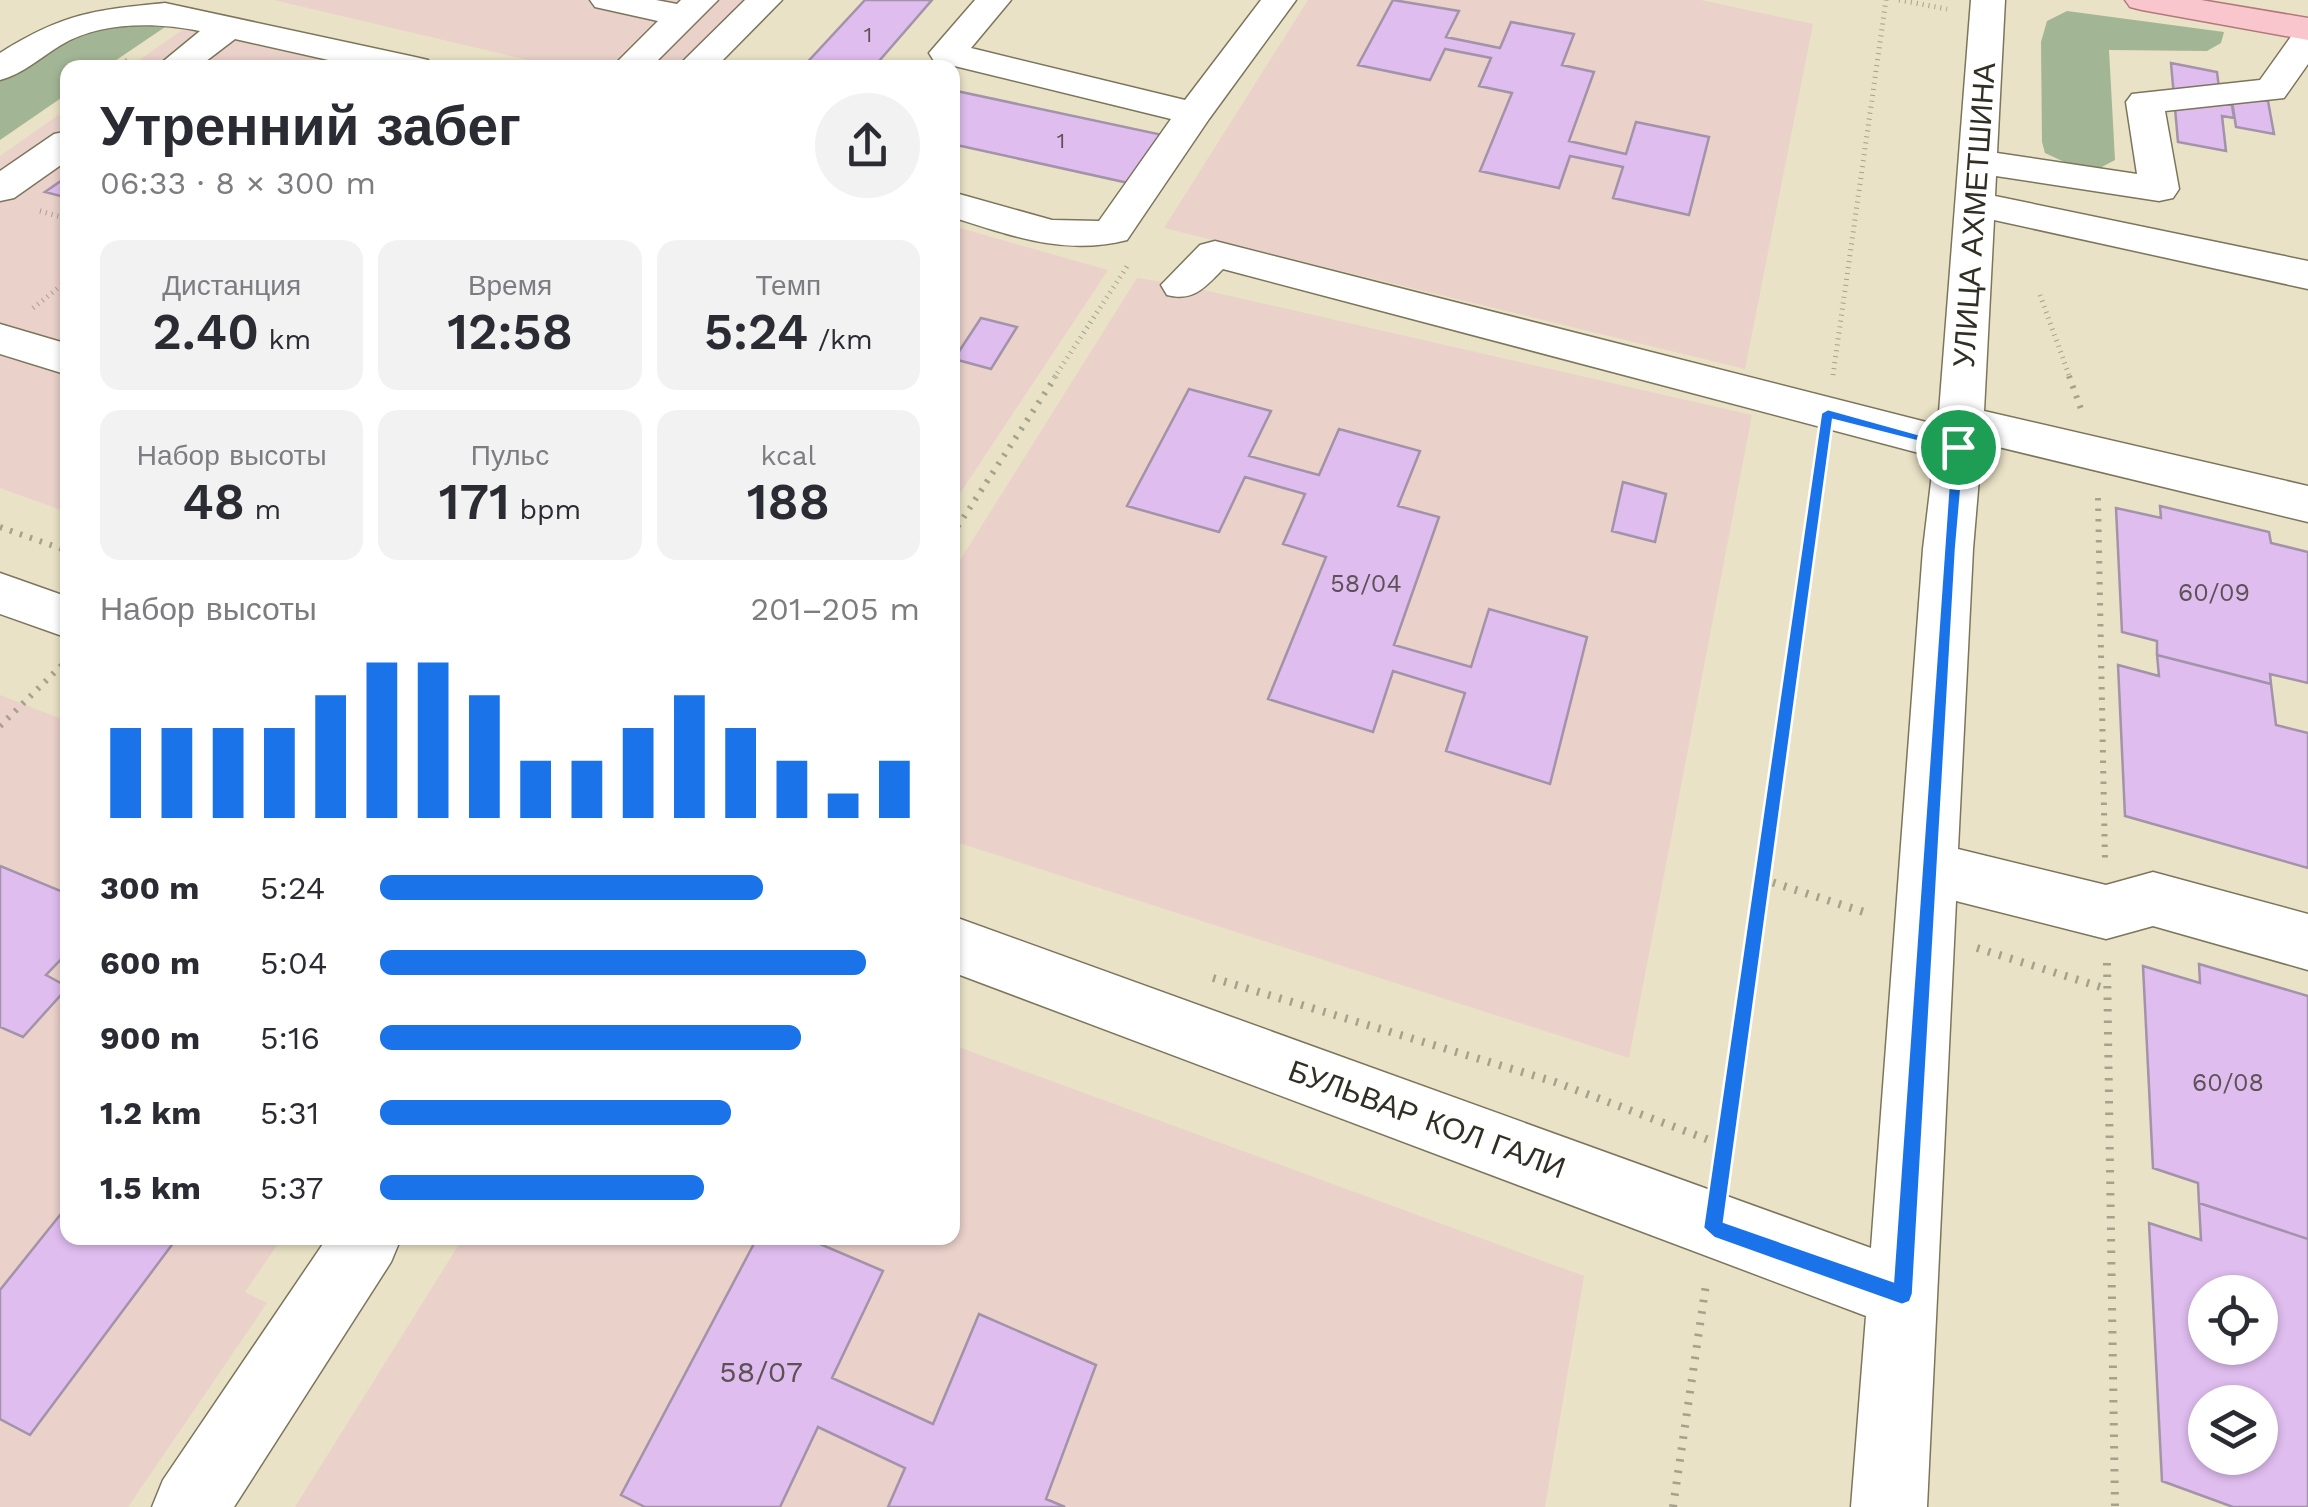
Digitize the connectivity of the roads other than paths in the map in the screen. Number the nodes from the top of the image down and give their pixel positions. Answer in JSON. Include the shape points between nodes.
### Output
{"nodes":[{"id":1,"x":607,"y":0,"type":"edge"},
{"id":2,"x":765,"y":0,"type":"edge"},
{"id":3,"x":994,"y":0,"type":"edge"},
{"id":4,"x":1271,"y":0,"type":"edge"},
{"id":5,"x":1988,"y":0,"type":"edge"},
{"id":6,"x":2142,"y":0,"type":"edge"},
{"id":7,"x":1279,"y":1,"type":"edge"},
{"id":8,"x":692,"y":8,"type":"edge"},
{"id":9,"x":211,"y":15,"type":"edge"},
{"id":10,"x":2308,"y":29,"type":"edge"},
{"id":11,"x":2308,"y":39,"type":"edge"},
{"id":12,"x":180,"y":60,"type":"edge"},
{"id":13,"x":384,"y":60,"type":"edge"},
{"id":14,"x":637,"y":60,"type":"edge"},
{"id":15,"x":702,"y":60,"type":"edge"},
{"id":16,"x":0,"y":69,"type":"edge"},
{"id":17,"x":1194,"y":113,"type":"junction"},
{"id":18,"x":60,"y":148,"type":"edge"},
{"id":19,"x":1976,"y":183,"type":"junction"},
{"id":20,"x":0,"y":189,"type":"edge"},
{"id":21,"x":960,"y":206,"type":"edge"},
{"id":22,"x":2308,"y":276,"type":"edge"},
{"id":23,"x":1182,"y":285,"type":"dead end"},
{"id":24,"x":0,"y":339,"type":"edge"},
{"id":25,"x":60,"y":358,"type":"edge"},
{"id":26,"x":1960,"y":434,"type":"junction"},
{"id":27,"x":2308,"y":504,"type":"edge"},
{"id":28,"x":0,"y":593,"type":"edge"},
{"id":29,"x":60,"y":607,"type":"edge"},
{"id":30,"x":1929,"y":868,"type":"junction"},
{"id":31,"x":2308,"y":942,"type":"edge"},
{"id":32,"x":960,"y":947,"type":"edge"},
{"id":33,"x":362,"y":1245,"type":"edge"},
{"id":34,"x":1902,"y":1294,"type":"junction"},
{"id":35,"x":190,"y":1507,"type":"edge"},
{"id":36,"x":1889,"y":1507,"type":"edge"}],
"edges":[{"from":1,"to":8,"type":"street"},
{"from":2,"to":15,"type":"street"},
{"from":3,"to":17,"type":"street","via":[[947,53]]},
{"from":4,"to":7,"type":"street"},
{"from":5,"to":19,"type":"street","name":"УЛИЦА АХМЕТШИНА"},
{"from":6,"to":10,"type":"main road"},
{"from":7,"to":17,"type":"street"},
{"from":8,"to":14,"type":"street"},
{"from":9,"to":12,"type":"street"},
{"from":9,"to":13,"type":"street"},
{"from":9,"to":16,"type":"street","via":[[89,21],[54,34]]},
{"from":11,"to":19,"type":"street","via":[[2270,90],[2144,102],[2159,190]]},
{"from":17,"to":21,"type":"street","via":[[1113,231],[1068,237]]},
{"from":18,"to":20,"type":"street"},
{"from":19,"to":22,"type":"street"},
{"from":19,"to":26,"type":"street","name":"УЛИЦА АХМЕТШИНА"},
{"from":23,"to":26,"type":"street","via":[[1215,254],[1704,370],[1828,413]]},
{"from":24,"to":25,"type":"street"},
{"from":26,"to":27,"type":"street"},
{"from":26,"to":30,"type":"street","name":"УЛИЦА АХМЕТШИНА"},
{"from":28,"to":29,"type":"street"},
{"from":30,"to":31,"type":"street","via":[[2106,912],[2154,899]]},
{"from":30,"to":34,"type":"street","name":"УЛИЦА АХМЕТШИНА"},
{"from":32,"to":34,"type":"street","name":"БУЛЬВАР КОЛ ГАЛИ"},
{"from":33,"to":35,"type":"street"},
{"from":34,"to":36,"type":"street","name":"УЛИЦА АХМЕТШИНА"}]}
